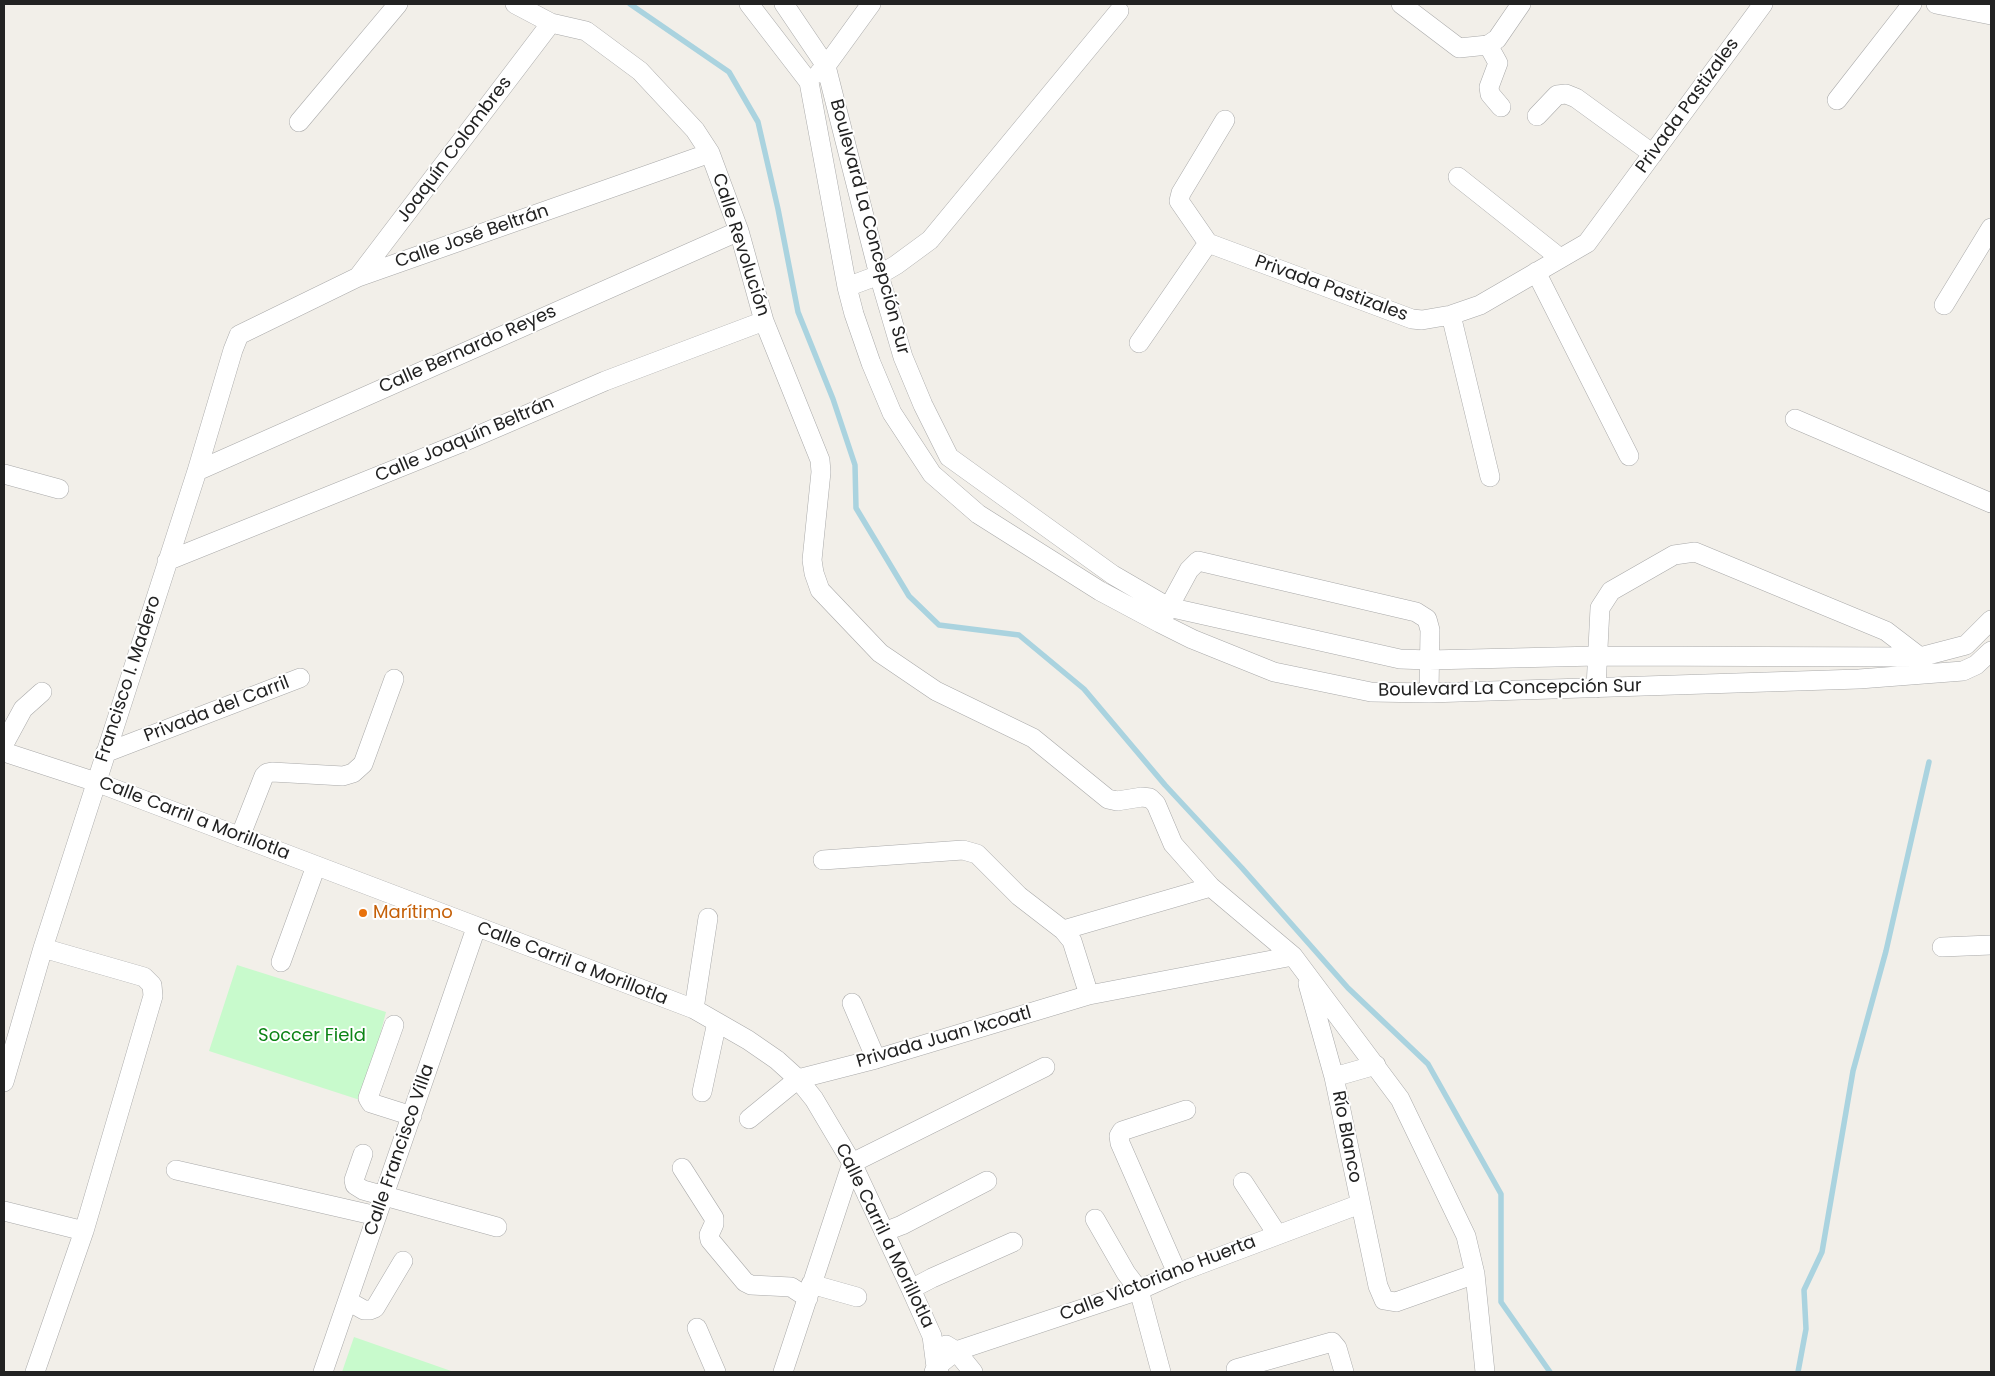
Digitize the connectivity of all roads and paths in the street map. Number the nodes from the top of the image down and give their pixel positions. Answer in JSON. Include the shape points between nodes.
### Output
{"nodes":[{"id":1,"x":398,"y":4,"type":"edge"},
{"id":2,"x":515,"y":4,"type":"edge"},
{"id":3,"x":749,"y":4,"type":"edge"},
{"id":4,"x":784,"y":4,"type":"edge"},
{"id":5,"x":871,"y":4,"type":"edge"},
{"id":6,"x":1401,"y":4,"type":"edge"},
{"id":7,"x":1521,"y":4,"type":"edge"},
{"id":8,"x":1763,"y":4,"type":"edge"},
{"id":9,"x":1912,"y":4,"type":"edge"},
{"id":10,"x":1936,"y":4,"type":"edge"},
{"id":11,"x":1119,"y":11,"type":"dead end"},
{"id":12,"x":1991,"y":15,"type":"edge"},
{"id":13,"x":551,"y":23,"type":"junction"},
{"id":14,"x":1488,"y":45,"type":"junction"},
{"id":15,"x":826,"y":66,"type":"junction"},
{"id":16,"x":809,"y":82,"type":"junction"},
{"id":17,"x":1837,"y":100,"type":"dead end"},
{"id":18,"x":1501,"y":107,"type":"dead end"},
{"id":19,"x":1536,"y":116,"type":"dead end"},
{"id":20,"x":1225,"y":120,"type":"dead end"},
{"id":21,"x":299,"y":122,"type":"dead end"},
{"id":22,"x":710,"y":153,"type":"junction"},
{"id":23,"x":1652,"y":154,"type":"junction"},
{"id":24,"x":1458,"y":178,"type":"dead end"},
{"id":25,"x":1991,"y":228,"type":"edge"},
{"id":26,"x":739,"y":231,"type":"junction"},
{"id":27,"x":1208,"y":243,"type":"junction"},
{"id":28,"x":1560,"y":258,"type":"junction"},
{"id":29,"x":1536,"y":272,"type":"junction"},
{"id":30,"x":879,"y":275,"type":"junction"},
{"id":31,"x":358,"y":277,"type":"junction"},
{"id":32,"x":847,"y":287,"type":"junction"},
{"id":33,"x":1944,"y":305,"type":"dead end"},
{"id":34,"x":1451,"y":315,"type":"junction"},
{"id":35,"x":764,"y":321,"type":"junction"},
{"id":36,"x":239,"y":335,"type":"joint"},
{"id":37,"x":1139,"y":343,"type":"dead end"},
{"id":38,"x":1795,"y":419,"type":"dead end"},
{"id":39,"x":1629,"y":456,"type":"dead end"},
{"id":40,"x":197,"y":471,"type":"junction"},
{"id":41,"x":4,"y":474,"type":"edge"},
{"id":42,"x":1490,"y":477,"type":"dead end"},
{"id":43,"x":59,"y":489,"type":"dead end"},
{"id":44,"x":1991,"y":503,"type":"edge"},
{"id":45,"x":167,"y":561,"type":"junction"},
{"id":46,"x":1164,"y":615,"type":"junction"},
{"id":47,"x":1991,"y":620,"type":"edge"},
{"id":48,"x":1966,"y":645,"type":"junction"},
{"id":49,"x":1991,"y":651,"type":"edge"},
{"id":50,"x":1597,"y":656,"type":"junction"},
{"id":51,"x":1920,"y":657,"type":"junction"},
{"id":52,"x":1429,"y":660,"type":"junction"},
{"id":53,"x":1984,"y":666,"type":"edge"},
{"id":54,"x":300,"y":678,"type":"dead end"},
{"id":55,"x":394,"y":679,"type":"dead end"},
{"id":56,"x":1596,"y":688,"type":"junction"},
{"id":57,"x":42,"y":692,"type":"dead end"},
{"id":58,"x":1429,"y":694,"type":"junction"},
{"id":59,"x":4,"y":744,"type":"edge"},
{"id":60,"x":4,"y":752,"type":"edge"},
{"id":61,"x":105,"y":753,"type":"junction"},
{"id":62,"x":96,"y":782,"type":"junction"},
{"id":63,"x":240,"y":837,"type":"junction"},
{"id":64,"x":823,"y":860,"type":"dead end"},
{"id":65,"x":316,"y":866,"type":"junction"},
{"id":66,"x":1211,"y":887,"type":"junction"},
{"id":67,"x":708,"y":918,"type":"dead end"},
{"id":68,"x":476,"y":928,"type":"junction"},
{"id":69,"x":1063,"y":930,"type":"junction"},
{"id":70,"x":1991,"y":946,"type":"edge"},
{"id":71,"x":1942,"y":947,"type":"dead end"},
{"id":72,"x":43,"y":948,"type":"junction"},
{"id":73,"x":1293,"y":956,"type":"junction"},
{"id":74,"x":281,"y":962,"type":"dead end"},
{"id":75,"x":1306,"y":974,"type":"junction"},
{"id":76,"x":1089,"y":995,"type":"junction"},
{"id":77,"x":852,"y":1003,"type":"dead end"},
{"id":78,"x":694,"y":1009,"type":"junction"},
{"id":79,"x":717,"y":1022,"type":"junction"},
{"id":80,"x":394,"y":1025,"type":"dead end"},
{"id":81,"x":876,"y":1058,"type":"junction"},
{"id":82,"x":1376,"y":1065,"type":"junction"},
{"id":83,"x":1045,"y":1067,"type":"dead end"},
{"id":84,"x":1334,"y":1077,"type":"junction"},
{"id":85,"x":798,"y":1079,"type":"junction"},
{"id":86,"x":4,"y":1082,"type":"edge"},
{"id":87,"x":702,"y":1092,"type":"dead end"},
{"id":88,"x":1186,"y":1110,"type":"dead end"},
{"id":89,"x":412,"y":1116,"type":"junction"},
{"id":90,"x":749,"y":1119,"type":"dead end"},
{"id":91,"x":363,"y":1154,"type":"dead end"},
{"id":92,"x":852,"y":1163,"type":"junction"},
{"id":93,"x":682,"y":1168,"type":"dead end"},
{"id":94,"x":176,"y":1170,"type":"dead end"},
{"id":95,"x":987,"y":1181,"type":"dead end"},
{"id":96,"x":1243,"y":1182,"type":"dead end"},
{"id":97,"x":384,"y":1196,"type":"junction"},
{"id":98,"x":1360,"y":1204,"type":"junction"},
{"id":99,"x":4,"y":1211,"type":"edge"},
{"id":100,"x":377,"y":1216,"type":"junction"},
{"id":101,"x":1095,"y":1219,"type":"dead end"},
{"id":102,"x":497,"y":1227,"type":"dead end"},
{"id":103,"x":84,"y":1231,"type":"junction"},
{"id":104,"x":884,"y":1232,"type":"junction"},
{"id":105,"x":1277,"y":1234,"type":"junction"},
{"id":106,"x":1013,"y":1242,"type":"dead end"},
{"id":107,"x":403,"y":1261,"type":"dead end"},
{"id":108,"x":1177,"y":1273,"type":"junction"},
{"id":109,"x":1475,"y":1274,"type":"junction"},
{"id":110,"x":912,"y":1289,"type":"junction"},
{"id":111,"x":1139,"y":1290,"type":"junction"},
{"id":112,"x":810,"y":1291,"type":"junction"},
{"id":113,"x":857,"y":1298,"type":"dead end"},
{"id":114,"x":348,"y":1301,"type":"junction"},
{"id":115,"x":697,"y":1328,"type":"dead end"},
{"id":116,"x":932,"y":1336,"type":"junction"},
{"id":117,"x":956,"y":1351,"type":"junction"},
{"id":118,"x":1236,"y":1369,"type":"dead end"},
{"id":119,"x":937,"y":1370,"type":"edge"},
{"id":120,"x":35,"y":1372,"type":"edge"},
{"id":121,"x":323,"y":1372,"type":"edge"},
{"id":122,"x":716,"y":1372,"type":"edge"},
{"id":123,"x":783,"y":1372,"type":"edge"},
{"id":124,"x":973,"y":1372,"type":"edge"},
{"id":125,"x":1161,"y":1372,"type":"edge"},
{"id":126,"x":1344,"y":1372,"type":"edge"},
{"id":127,"x":1485,"y":1372,"type":"edge"}],
"edges":[{"from":1,"to":21,"type":"street"},
{"from":2,"to":13,"type":"street","name":"Calle Revolución"},
{"from":3,"to":16,"type":"street","name":"Boulevard La Concepción Sur"},
{"from":4,"to":15,"type":"street","name":"Boulevard La Concepción Sur"},
{"from":5,"to":15,"type":"street"},
{"from":6,"to":14,"type":"street","via":[[1459,48]]},
{"from":7,"to":14,"type":"street"},
{"from":8,"to":23,"type":"street","name":"Privada Pastizales"},
{"from":9,"to":17,"type":"street"},
{"from":10,"to":12,"type":"street"},
{"from":11,"to":30,"type":"street","via":[[930,240]]},
{"from":13,"to":22,"type":"street","name":"Calle Revolución","via":[[586,31],[640,70],[695,130]]},
{"from":13,"to":31,"type":"street","name":"Joaquín Colombres"},
{"from":14,"to":18,"type":"street","via":[[1498,63],[1489,87],[1490,94]]},
{"from":15,"to":16,"type":"street"},
{"from":15,"to":30,"type":"street","name":"Boulevard La Concepción Sur"},
{"from":16,"to":32,"type":"street","name":"Boulevard La Concepción Sur"},
{"from":19,"to":23,"type":"street","via":[[1557,95],[1566,94]]},
{"from":20,"to":27,"type":"street","via":[[1179,201]]},
{"from":22,"to":26,"type":"street","name":"Calle Revolución"},
{"from":22,"to":31,"type":"street","name":"Calle José Beltrán"},
{"from":23,"to":28,"type":"street","name":"Privada Pastizales","via":[[1587,243]]},
{"from":24,"to":28,"type":"street"},
{"from":25,"to":33,"type":"street"},
{"from":26,"to":35,"type":"street","name":"Calle Revolución"},
{"from":26,"to":40,"type":"street","name":"Calle Bernardo Reyes"},
{"from":27,"to":34,"type":"street","name":"Privada Pastizales","via":[[1412,319]]},
{"from":27,"to":37,"type":"street"},
{"from":28,"to":29,"type":"street","name":"Privada Pastizales"},
{"from":29,"to":34,"type":"street","name":"Privada Pastizales","via":[[1480,305]]},
{"from":29,"to":39,"type":"street"},
{"from":30,"to":32,"type":"street"},
{"from":30,"to":46,"type":"street","name":"Boulevard La Concepción Sur","via":[[903,357],[949,458]]},
{"from":31,"to":36,"type":"street","name":"Calle José Beltrán"},
{"from":32,"to":46,"type":"street","name":"Boulevard La Concepción Sur","via":[[870,363],[892,413],[932,474],[978,514],[1100,590]]},
{"from":34,"to":42,"type":"street"},
{"from":35,"to":45,"type":"street","name":"Calle Joaquín Beltrán","via":[[605,381]]},
{"from":35,"to":66,"type":"street","name":"Calle Revolución","via":[[820,460],[812,560],[820,590],[880,653],[936,691],[1033,738],[1108,799],[1150,798],[1156,804],[1173,844]]},
{"from":36,"to":40,"type":"street","name":"Francisco I. Madero"},
{"from":38,"to":44,"type":"street"},
{"from":40,"to":45,"type":"street","name":"Francisco I. Madero"},
{"from":41,"to":43,"type":"street"},
{"from":45,"to":61,"type":"street","name":"Francisco I. Madero"},
{"from":46,"to":52,"type":"street","name":"Boulevard La Concepción Sur","via":[[1400,659]]},
{"from":46,"to":52,"type":"street","via":[[1189,570],[1198,561],[1211,563],[1416,612],[1427,618]]},
{"from":46,"to":58,"type":"street","name":"Boulevard La Concepción Sur","via":[[1192,639],[1274,672],[1371,692]]},
{"from":47,"to":48,"type":"street"},
{"from":48,"to":51,"type":"street","name":"Boulevard La Concepción Sur"},
{"from":48,"to":53,"type":"street"},
{"from":49,"to":53,"type":"street","name":"Boulevard La Concepción Sur"},
{"from":50,"to":51,"type":"street","name":"Boulevard La Concepción Sur"},
{"from":50,"to":51,"type":"street","via":[[1600,608],[1612,591],[1674,555],[1695,552],[1886,631]]},
{"from":50,"to":52,"type":"street","name":"Boulevard La Concepción Sur"},
{"from":50,"to":56,"type":"street"},
{"from":52,"to":58,"type":"street"},
{"from":53,"to":56,"type":"street","name":"Boulevard La Concepción Sur","via":[[1963,671],[1859,679]]},
{"from":54,"to":61,"type":"street","name":"Privada del Carril"},
{"from":55,"to":63,"type":"street","via":[[362,764],[353,773],[343,776],[267,773]]},
{"from":56,"to":58,"type":"street","name":"Boulevard La Concepción Sur"},
{"from":57,"to":59,"type":"street","via":[[23,709]]},
{"from":60,"to":62,"type":"street","name":"Calle Carril a Morillotla"},
{"from":61,"to":62,"type":"street","name":"Francisco I. Madero"},
{"from":62,"to":63,"type":"street","name":"Calle Carril a Morillotla"},
{"from":62,"to":72,"type":"street","name":"Francisco I. Madero"},
{"from":63,"to":65,"type":"street","name":"Calle Carril a Morillotla"},
{"from":64,"to":69,"type":"street","via":[[963,850],[977,854],[1019,896]]},
{"from":65,"to":68,"type":"street","name":"Calle Carril a Morillotla"},
{"from":65,"to":74,"type":"street"},
{"from":66,"to":69,"type":"street"},
{"from":66,"to":73,"type":"street"},
{"from":67,"to":78,"type":"street"},
{"from":68,"to":78,"type":"street","name":"Calle Carril a Morillotla"},
{"from":68,"to":89,"type":"street","name":"Calle Francisco Villa"},
{"from":69,"to":76,"type":"street","via":[[1072,941]]},
{"from":70,"to":71,"type":"street"},
{"from":72,"to":86,"type":"street","name":"Francisco I. Madero"},
{"from":72,"to":103,"type":"street","via":[[144,977],[152,985],[153,996]]},
{"from":73,"to":75,"type":"street"},
{"from":73,"to":76,"type":"street","name":"Privada Juan Ixcoatl"},
{"from":75,"to":82,"type":"street"},
{"from":75,"to":84,"type":"street","name":"Río Blanco"},
{"from":76,"to":81,"type":"street","name":"Privada Juan Ixcoatl"},
{"from":77,"to":81,"type":"street"},
{"from":78,"to":79,"type":"street","name":"Calle Carril a Morillotla"},
{"from":79,"to":85,"type":"street","name":"Calle Carril a Morillotla","via":[[777,1060]]},
{"from":79,"to":87,"type":"street"},
{"from":80,"to":89,"type":"street","via":[[368,1098],[371,1103]]},
{"from":81,"to":85,"type":"street","name":"Privada Juan Ixcoatl"},
{"from":82,"to":84,"type":"street"},
{"from":82,"to":109,"type":"street","via":[[1400,1099],[1466,1236]]},
{"from":83,"to":92,"type":"street"},
{"from":84,"to":98,"type":"street","name":"Río Blanco"},
{"from":85,"to":90,"type":"street"},
{"from":85,"to":92,"type":"street","name":"Calle Carril a Morillotla","via":[[814,1099]]},
{"from":88,"to":108,"type":"street","via":[[1122,1131],[1119,1136]]},
{"from":89,"to":97,"type":"street","name":"Calle Francisco Villa"},
{"from":91,"to":97,"type":"street","via":[[355,1185]]},
{"from":92,"to":104,"type":"street","name":"Calle Carril a Morillotla"},
{"from":92,"to":112,"type":"street"},
{"from":93,"to":112,"type":"street","via":[[714,1218],[710,1240],[746,1282]]},
{"from":94,"to":100,"type":"street"},
{"from":95,"to":104,"type":"street"},
{"from":96,"to":105,"type":"street"},
{"from":97,"to":100,"type":"street","name":"Calle Francisco Villa"},
{"from":97,"to":102,"type":"street"},
{"from":98,"to":105,"type":"street","name":"Calle Victoriano Huerta"},
{"from":98,"to":109,"type":"street","name":"Río Blanco","via":[[1384,1300],[1396,1302]]},
{"from":99,"to":103,"type":"street"},
{"from":100,"to":114,"type":"street","name":"Calle Francisco Villa"},
{"from":101,"to":111,"type":"street"},
{"from":103,"to":120,"type":"street"},
{"from":104,"to":110,"type":"street","name":"Calle Carril a Morillotla"},
{"from":105,"to":108,"type":"street","name":"Calle Victoriano Huerta"},
{"from":106,"to":110,"type":"street"},
{"from":107,"to":114,"type":"street","via":[[375,1308],[364,1310]]},
{"from":108,"to":111,"type":"street","name":"Calle Victoriano Huerta"},
{"from":109,"to":127,"type":"street"},
{"from":110,"to":116,"type":"street","name":"Calle Carril a Morillotla"},
{"from":111,"to":117,"type":"street","name":"Calle Victoriano Huerta"},
{"from":111,"to":125,"type":"street"},
{"from":112,"to":113,"type":"street"},
{"from":112,"to":123,"type":"street"},
{"from":114,"to":121,"type":"street","name":"Calle Francisco Villa"},
{"from":115,"to":122,"type":"street"},
{"from":116,"to":117,"type":"street","name":"Calle Carril a Morillotla"},
{"from":116,"to":119,"type":"street","name":"Calle Carril a Morillotla"},
{"from":117,"to":119,"type":"street"},
{"from":117,"to":124,"type":"street","name":"Calle Carril a Morillotla"},
{"from":118,"to":126,"type":"street","via":[[1332,1342]]}]}
